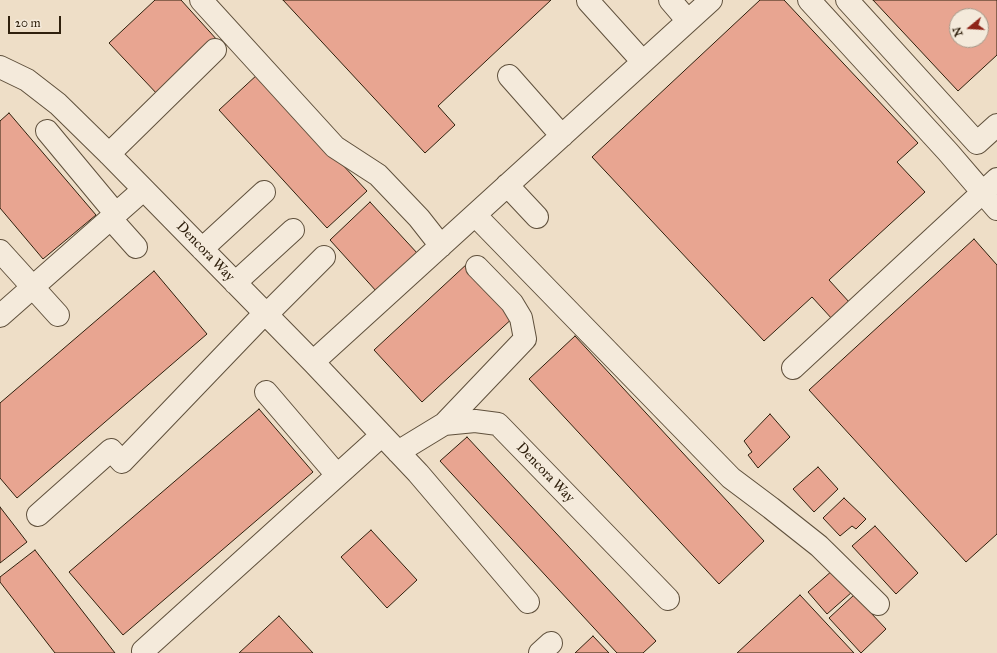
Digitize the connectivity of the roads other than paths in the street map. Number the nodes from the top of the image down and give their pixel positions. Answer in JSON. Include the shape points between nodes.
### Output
{"nodes":[{"id":1,"x":201,"y":0,"type":"edge"},
{"id":2,"x":670,"y":0,"type":"edge"},
{"id":3,"x":711,"y":0,"type":"edge"},
{"id":4,"x":810,"y":0,"type":"edge"},
{"id":5,"x":847,"y":0,"type":"edge"},
{"id":6,"x":588,"y":1,"type":"dead end"},
{"id":7,"x":688,"y":21,"type":"junction"},
{"id":8,"x":215,"y":50,"type":"dead end"},
{"id":9,"x":643,"y":62,"type":"junction"},
{"id":10,"x":0,"y":67,"type":"edge"},
{"id":11,"x":509,"y":76,"type":"dead end"},
{"id":12,"x":997,"y":125,"type":"edge"},
{"id":13,"x":47,"y":131,"type":"dead end"},
{"id":14,"x":562,"y":136,"type":"junction"},
{"id":15,"x":109,"y":154,"type":"junction"},
{"id":16,"x":513,"y":181,"type":"junction"},
{"id":17,"x":990,"y":186,"type":"edge"},
{"id":18,"x":144,"y":190,"type":"junction"},
{"id":19,"x":264,"y":192,"type":"dead end"},
{"id":20,"x":997,"y":209,"type":"edge"},
{"id":21,"x":542,"y":213,"type":"dead end"},
{"id":22,"x":475,"y":215,"type":"junction"},
{"id":23,"x":114,"y":216,"type":"junction"},
{"id":24,"x":293,"y":230,"type":"dead end"},
{"id":25,"x":441,"y":246,"type":"junction"},
{"id":26,"x":136,"y":247,"type":"dead end"},
{"id":27,"x":202,"y":249,"type":"junction"},
{"id":28,"x":0,"y":251,"type":"edge"},
{"id":29,"x":324,"y":257,"type":"dead end"},
{"id":30,"x":477,"y":267,"type":"dead end"},
{"id":31,"x":235,"y":283,"type":"junction"},
{"id":32,"x":33,"y":287,"type":"junction"},
{"id":33,"x":264,"y":314,"type":"junction"},
{"id":34,"x":58,"y":315,"type":"dead end"},
{"id":35,"x":0,"y":316,"type":"edge"},
{"id":36,"x":313,"y":362,"type":"junction"},
{"id":37,"x":793,"y":368,"type":"dead end"},
{"id":38,"x":266,"y":392,"type":"dead end"},
{"id":39,"x":444,"y":424,"type":"junction"},
{"id":40,"x":382,"y":435,"type":"junction"},
{"id":41,"x":398,"y":452,"type":"junction"},
{"id":42,"x":337,"y":475,"type":"junction"},
{"id":43,"x":38,"y":515,"type":"dead end"},
{"id":44,"x":668,"y":599,"type":"dead end"},
{"id":45,"x":528,"y":602,"type":"dead end"},
{"id":46,"x":878,"y":604,"type":"dead end"},
{"id":47,"x":143,"y":650,"type":"dead end"}],
"edges":[{"from":1,"to":25,"type":"street","via":[[335,147],[378,175],[419,218]]},
{"from":2,"to":7,"type":"street"},
{"from":3,"to":7,"type":"street"},
{"from":4,"to":17,"type":"street","via":[[948,152]]},
{"from":5,"to":12,"type":"street","via":[[977,143]]},
{"from":6,"to":9,"type":"street"},
{"from":7,"to":9,"type":"street"},
{"from":8,"to":15,"type":"street"},
{"from":9,"to":14,"type":"street"},
{"from":10,"to":15,"type":"street","name":"Dencora Way","via":[[27,80],[58,104]]},
{"from":11,"to":14,"type":"street"},
{"from":13,"to":23,"type":"street"},
{"from":14,"to":16,"type":"street"},
{"from":15,"to":18,"type":"street","name":"Dencora Way"},
{"from":16,"to":21,"type":"street"},
{"from":16,"to":22,"type":"street"},
{"from":17,"to":20,"type":"street"},
{"from":17,"to":37,"type":"street"},
{"from":18,"to":23,"type":"street"},
{"from":18,"to":27,"type":"street","name":"Dencora Way"},
{"from":19,"to":27,"type":"street"},
{"from":22,"to":25,"type":"street"},
{"from":22,"to":46,"type":"street","via":[[732,478],[819,546]]},
{"from":23,"to":26,"type":"street"},
{"from":23,"to":32,"type":"street"},
{"from":24,"to":31,"type":"street"},
{"from":25,"to":36,"type":"street"},
{"from":27,"to":31,"type":"street","name":"Dencora Way"},
{"from":28,"to":32,"type":"street"},
{"from":29,"to":33,"type":"street"},
{"from":30,"to":39,"type":"street","via":[[512,303],[521,318],[525,339]]},
{"from":31,"to":33,"type":"street","name":"Dencora Way"},
{"from":32,"to":34,"type":"street"},
{"from":32,"to":35,"type":"street"},
{"from":33,"to":36,"type":"street","name":"Dencora Way"},
{"from":33,"to":43,"type":"street","via":[[122,462],[111,450]]},
{"from":36,"to":40,"type":"street","name":"Dencora Way"},
{"from":38,"to":42,"type":"street"},
{"from":39,"to":41,"type":"street","name":"Dencora Way"},
{"from":39,"to":44,"type":"street","name":"Dencora Way","via":[[475,421],[498,424]]},
{"from":40,"to":41,"type":"street","name":"Dencora Way"},
{"from":40,"to":42,"type":"street"},
{"from":41,"to":45,"type":"street","name":"Dencora Way"},
{"from":42,"to":47,"type":"street"}]}
